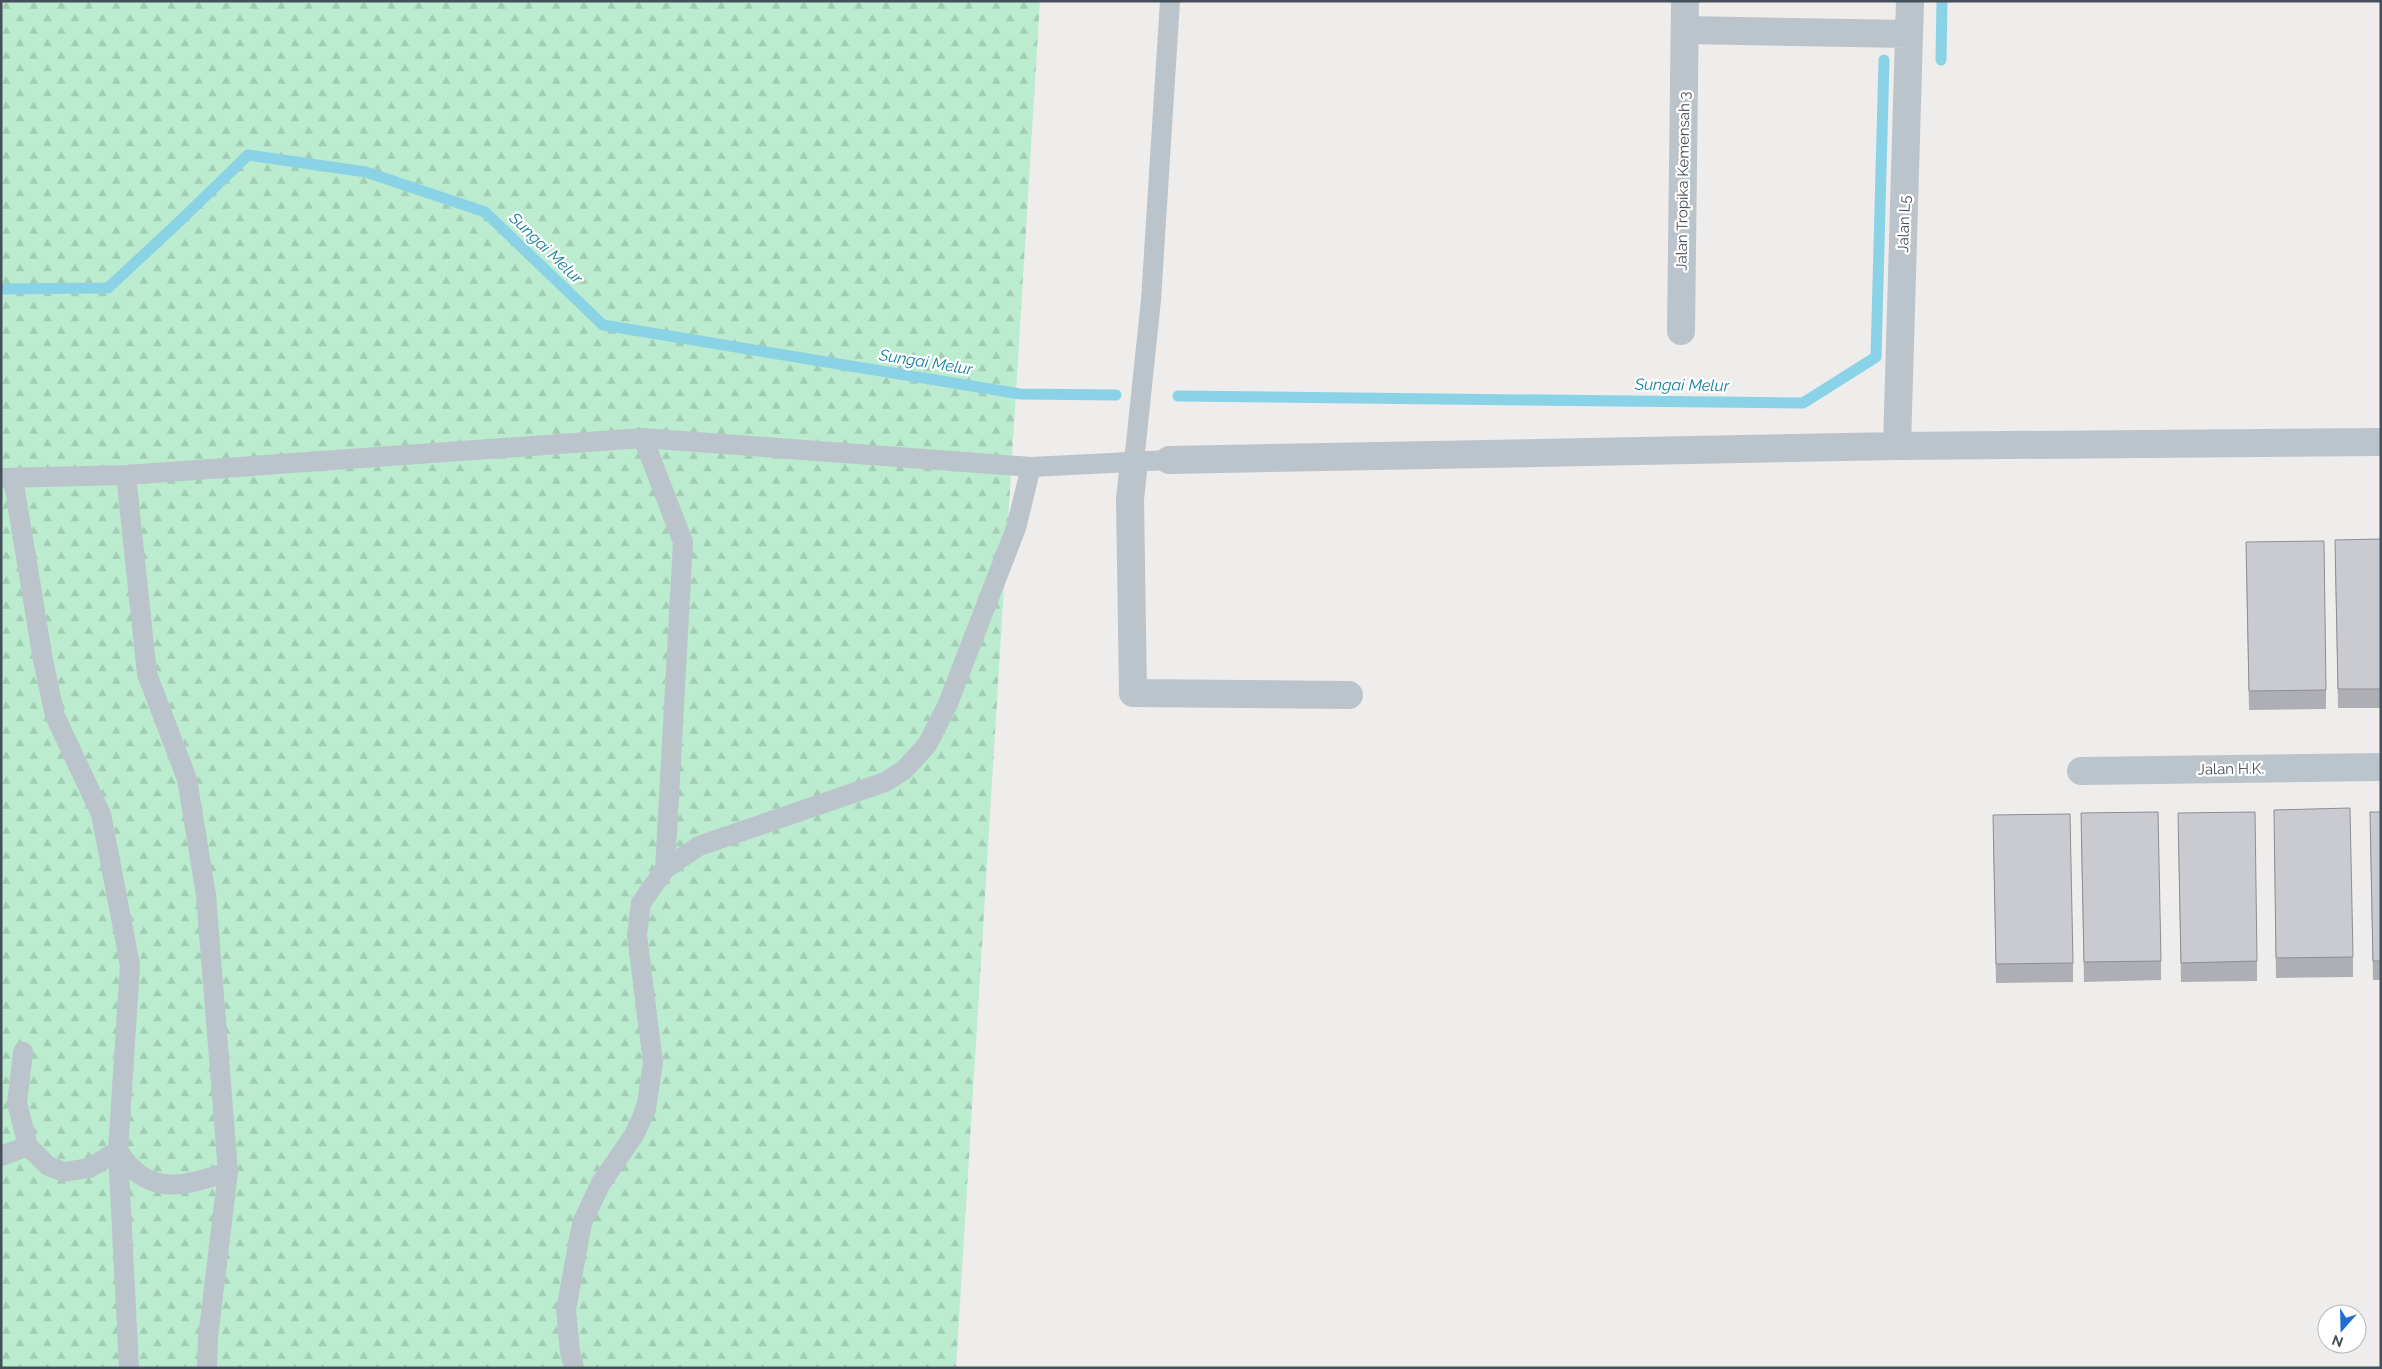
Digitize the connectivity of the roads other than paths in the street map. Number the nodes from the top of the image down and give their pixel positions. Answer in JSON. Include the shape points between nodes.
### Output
{"nodes":[{"id":1,"x":1170,"y":1,"type":"edge"},
{"id":2,"x":1685,"y":1,"type":"edge"},
{"id":3,"x":1910,"y":1,"type":"edge"},
{"id":4,"x":1686,"y":30,"type":"junction"},
{"id":5,"x":1909,"y":34,"type":"junction"},
{"id":6,"x":1681,"y":331,"type":"dead end"},
{"id":7,"x":643,"y":438,"type":"junction"},
{"id":8,"x":2381,"y":442,"type":"edge"},
{"id":9,"x":1897,"y":446,"type":"junction"},
{"id":10,"x":1169,"y":460,"type":"joint"},
{"id":11,"x":1134,"y":462,"type":"junction"},
{"id":12,"x":1030,"y":467,"type":"junction"},
{"id":13,"x":126,"y":475,"type":"junction"},
{"id":14,"x":7,"y":478,"type":"edge"},
{"id":15,"x":1349,"y":696,"type":"dead end"},
{"id":16,"x":2381,"y":767,"type":"edge"},
{"id":17,"x":2081,"y":771,"type":"dead end"},
{"id":18,"x":664,"y":869,"type":"junction"},
{"id":19,"x":23,"y":1052,"type":"dead end"},
{"id":20,"x":28,"y":1146,"type":"junction"},
{"id":21,"x":118,"y":1151,"type":"junction"},
{"id":22,"x":1,"y":1156,"type":"edge"},
{"id":23,"x":228,"y":1172,"type":"junction"},
{"id":24,"x":129,"y":1368,"type":"edge"},
{"id":25,"x":207,"y":1368,"type":"edge"},
{"id":26,"x":574,"y":1368,"type":"edge"}],
"edges":[{"from":1,"to":11,"type":"lane","via":[[1151,300]]},
{"from":2,"to":4,"type":"street","name":"Jalan Tropika Kemensah 3"},
{"from":3,"to":5,"type":"street","name":"Jalan L5"},
{"from":4,"to":5,"type":"street"},
{"from":4,"to":6,"type":"street","name":"Jalan Tropika Kemensah 3"},
{"from":5,"to":9,"type":"street","name":"Jalan L5"},
{"from":7,"to":12,"type":"lane"},
{"from":7,"to":13,"type":"lane"},
{"from":7,"to":18,"type":"lane","via":[[683,542]]},
{"from":8,"to":9,"type":"street"},
{"from":9,"to":10,"type":"street"},
{"from":10,"to":11,"type":"lane"},
{"from":11,"to":12,"type":"lane"},
{"from":11,"to":15,"type":"street","via":[[1130,499],[1133,693]]},
{"from":12,"to":18,"type":"lane","via":[[1010,546],[947,706],[927,745],[904,770],[885,782],[699,846]]},
{"from":13,"to":14,"type":"lane"},
{"from":13,"to":23,"type":"lane","via":[[148,674],[188,779],[206,895]]},
{"from":14,"to":21,"type":"lane","via":[[55,716],[101,814],[130,965]]},
{"from":16,"to":17,"type":"street","name":"Jalan H.K."},
{"from":18,"to":26,"type":"lane","via":[[641,903],[637,935],[653,1063],[646,1109],[634,1135],[601,1183],[582,1223],[566,1310]]},
{"from":19,"to":20,"type":"lane","via":[[17,1103]]},
{"from":20,"to":21,"type":"lane","via":[[48,1166],[64,1172],[89,1168]]},
{"from":20,"to":22,"type":"lane"},
{"from":21,"to":23,"type":"lane","via":[[137,1174],[153,1182],[172,1185],[193,1183]]},
{"from":21,"to":24,"type":"lane"},
{"from":23,"to":25,"type":"lane"}]}
